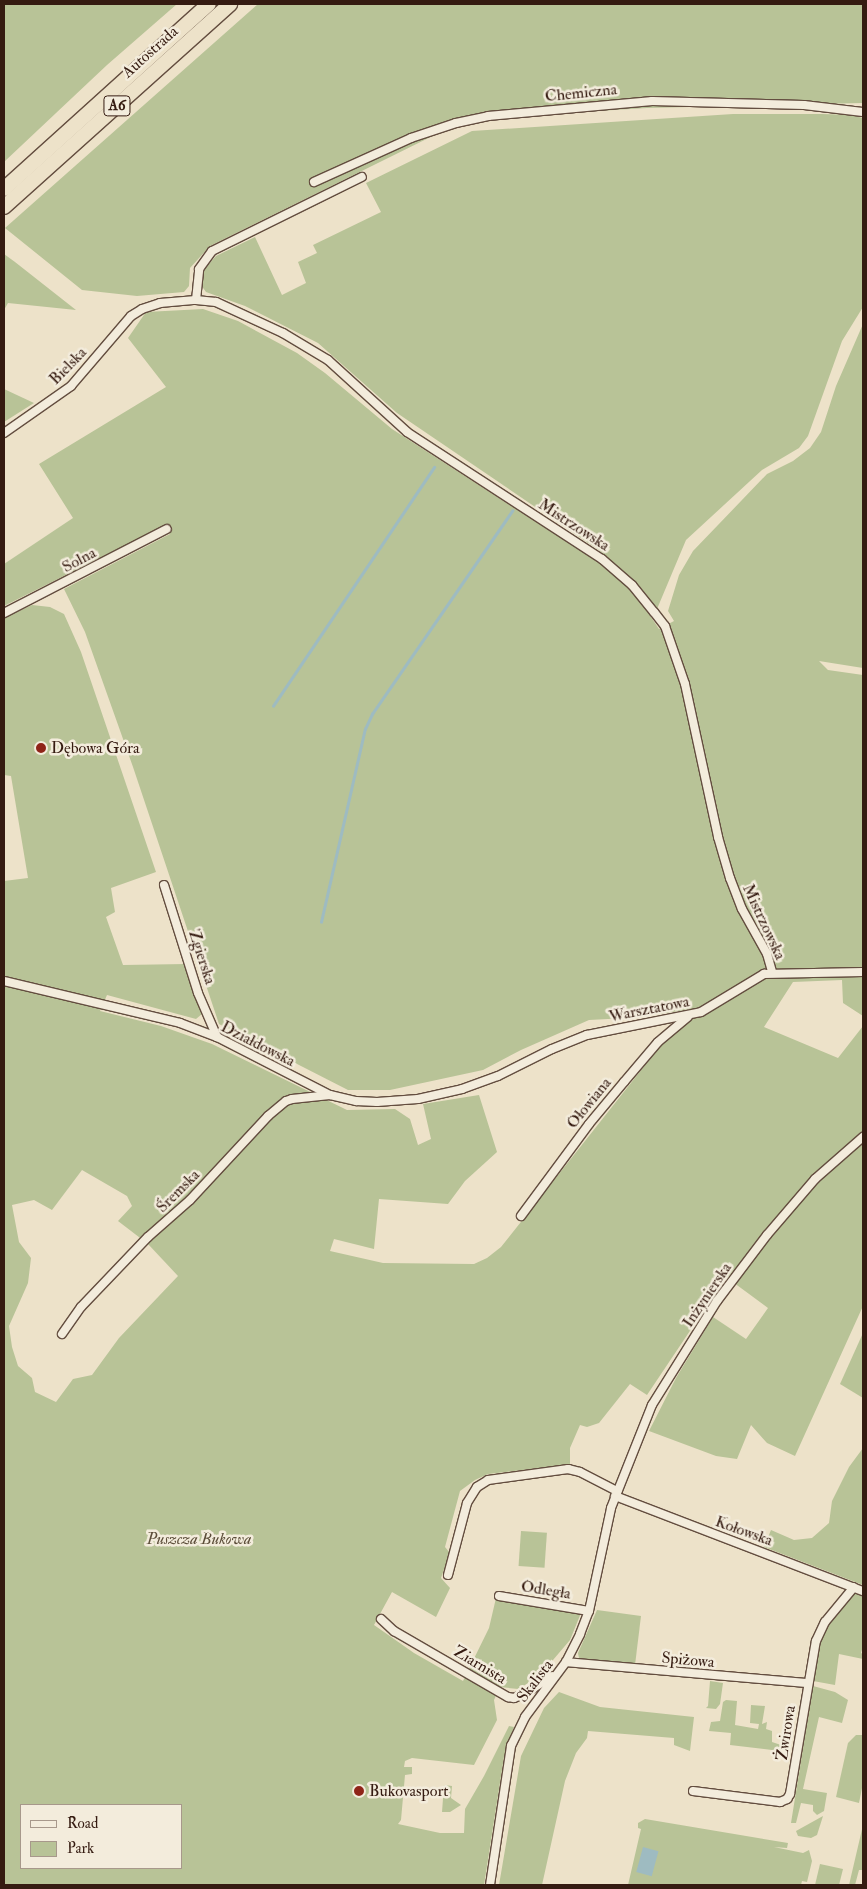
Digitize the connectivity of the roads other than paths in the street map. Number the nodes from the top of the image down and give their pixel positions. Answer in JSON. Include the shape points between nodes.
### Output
{"nodes":[{"id":1,"x":209,"y":4,"type":"edge"},
{"id":2,"x":230,"y":4,"type":"edge"},
{"id":3,"x":863,"y":112,"type":"edge"},
{"id":4,"x":362,"y":178,"type":"dead end"},
{"id":5,"x":314,"y":182,"type":"dead end"},
{"id":6,"x":4,"y":188,"type":"edge"},
{"id":7,"x":4,"y":207,"type":"edge"},
{"id":8,"x":196,"y":300,"type":"junction"},
{"id":9,"x":142,"y":309,"type":"joint"},
{"id":10,"x":4,"y":433,"type":"edge"},
{"id":11,"x":167,"y":529,"type":"dead end"},
{"id":12,"x":4,"y":613,"type":"edge"},
{"id":13,"x":164,"y":885,"type":"dead end"},
{"id":14,"x":772,"y":972,"type":"junction"},
{"id":15,"x":863,"y":972,"type":"edge"},
{"id":16,"x":4,"y":981,"type":"edge"},
{"id":17,"x":689,"y":1016,"type":"junction"},
{"id":18,"x":217,"y":1037,"type":"junction"},
{"id":19,"x":498,"y":1076,"type":"joint"},
{"id":20,"x":330,"y":1095,"type":"junction"},
{"id":21,"x":863,"y":1137,"type":"edge"},
{"id":22,"x":521,"y":1216,"type":"dead end"},
{"id":23,"x":62,"y":1334,"type":"dead end"},
{"id":24,"x":616,"y":1494,"type":"junction"},
{"id":25,"x":448,"y":1575,"type":"dead end"},
{"id":26,"x":854,"y":1587,"type":"junction"},
{"id":27,"x":863,"y":1591,"type":"edge"},
{"id":28,"x":498,"y":1596,"type":"dead end"},
{"id":29,"x":589,"y":1611,"type":"junction"},
{"id":30,"x":381,"y":1619,"type":"dead end"},
{"id":31,"x":566,"y":1662,"type":"junction"},
{"id":32,"x":808,"y":1684,"type":"junction"},
{"id":33,"x":693,"y":1791,"type":"dead end"},
{"id":34,"x":490,"y":1885,"type":"edge"}],
"edges":[{"from":1,"to":6,"type":"highway","name":"Autostrada","number":"A6"},
{"from":2,"to":7,"type":"highway","name":"Autostrada","number":"A6"},
{"from":3,"to":5,"type":"street","name":"Chemiczna","via":[[804,105],[652,101],[488,116],[411,138]]},
{"from":4,"to":8,"type":"street","via":[[212,251],[199,269]]},
{"from":8,"to":9,"type":"street","name":"Mistrzowska","via":[[160,303]]},
{"from":8,"to":14,"type":"street","name":"Mistrzowska","via":[[216,302],[235,309],[315,351],[357,384],[407,432],[589,550],[620,573],[646,601],[665,626],[680,669],[721,849],[742,909],[767,954]]},
{"from":9,"to":10,"type":"street","name":"Bielska","via":[[125,321],[71,386]]},
{"from":11,"to":12,"type":"street","name":"Solna"},
{"from":13,"to":18,"type":"street","name":"Zgierska","via":[[198,993]]},
{"from":14,"to":15,"type":"street","name":"Warsztatowa"},
{"from":14,"to":17,"type":"street","name":"Warsztatowa","via":[[754,979],[710,1008]]},
{"from":16,"to":18,"type":"street","name":"Działdowska","via":[[180,1023]]},
{"from":17,"to":19,"type":"street","name":"Warsztatowa","via":[[587,1035]]},
{"from":17,"to":22,"type":"street","name":"Ołowiana","via":[[658,1042],[624,1082]]},
{"from":18,"to":20,"type":"street","name":"Działdowska"},
{"from":19,"to":20,"type":"street","name":"Działdowska","via":[[462,1089],[396,1102],[356,1101]]},
{"from":20,"to":23,"type":"street","name":"Śremska","via":[[292,1099],[273,1111],[190,1200],[81,1307]]},
{"from":21,"to":24,"type":"street","name":"Inżynierska","via":[[798,1197],[717,1300],[652,1405]]},
{"from":24,"to":25,"type":"street","name":"Kołowska","via":[[585,1475],[568,1469],[488,1480],[477,1488],[467,1503]]},
{"from":24,"to":26,"type":"street","name":"Kołowska"},
{"from":24,"to":29,"type":"street","name":"Skalista"},
{"from":26,"to":27,"type":"street","name":"Kołowska"},
{"from":26,"to":32,"type":"street","name":"Żwirowa","via":[[825,1622],[816,1641]]},
{"from":28,"to":29,"type":"street","name":"Odległa"},
{"from":29,"to":31,"type":"street","name":"Skalista"},
{"from":30,"to":31,"type":"street","name":"Ziarnista","via":[[394,1631],[508,1697],[520,1696],[545,1682]]},
{"from":31,"to":32,"type":"street","name":"Spiżowa"},
{"from":31,"to":34,"type":"street","name":"Skalista","via":[[525,1717],[511,1746]]},
{"from":32,"to":33,"type":"street","name":"Żwirowa","via":[[787,1799],[780,1802]]}]}
